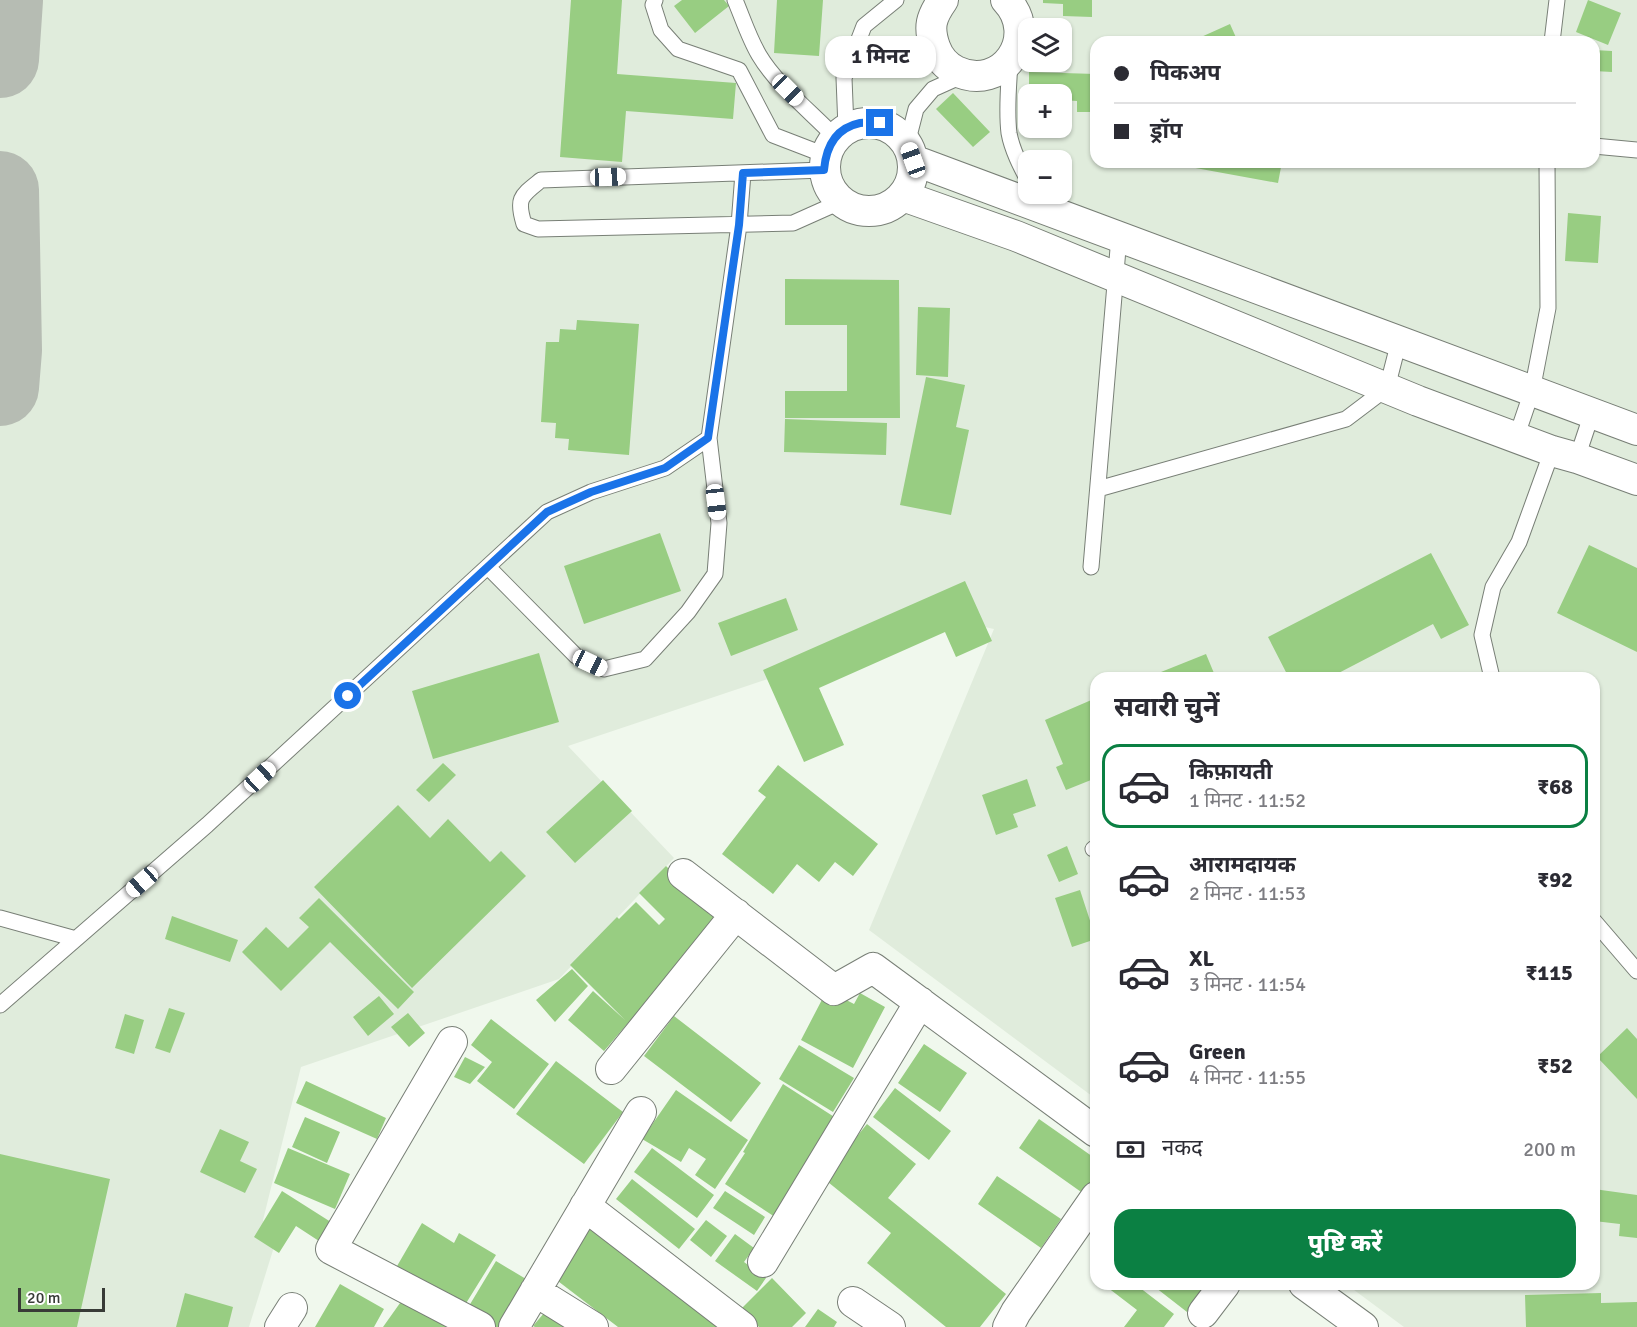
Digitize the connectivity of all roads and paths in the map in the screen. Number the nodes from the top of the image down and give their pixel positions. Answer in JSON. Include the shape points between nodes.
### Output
{"nodes":[{"id":1,"x":655,"y":0,"type":"edge"},
{"id":2,"x":735,"y":0,"type":"edge"},
{"id":3,"x":896,"y":0,"type":"edge"},
{"id":4,"x":944,"y":0,"type":"edge"},
{"id":5,"x":1557,"y":0,"type":"edge"},
{"id":6,"x":1012,"y":3,"type":"edge"},
{"id":7,"x":1553,"y":36,"type":"edge"},
{"id":8,"x":1010,"y":61,"type":"junction"},
{"id":9,"x":964,"y":75,"type":"junction"},
{"id":10,"x":832,"y":147,"type":"junction"},
{"id":11,"x":1600,"y":147,"type":"edge"},
{"id":12,"x":1637,"y":150,"type":"edge"},
{"id":13,"x":910,"y":152,"type":"junction"},
{"id":14,"x":1018,"y":160,"type":"edge"},
{"id":15,"x":1547,"y":168,"type":"edge"},
{"id":16,"x":743,"y":173,"type":"junction"},
{"id":17,"x":1018,"y":193,"type":"edge"},
{"id":18,"x":903,"y":196,"type":"junction"},
{"id":19,"x":840,"y":202,"type":"junction"},
{"id":20,"x":1047,"y":204,"type":"edge"},
{"id":21,"x":739,"y":225,"type":"junction"},
{"id":22,"x":1119,"y":237,"type":"junction"},
{"id":23,"x":1116,"y":277,"type":"junction"},
{"id":24,"x":1399,"y":341,"type":"junction"},
{"id":25,"x":1387,"y":388,"type":"junction"},
{"id":26,"x":1532,"y":391,"type":"junction"},
{"id":27,"x":1592,"y":413,"type":"junction"},
{"id":28,"x":1637,"y":430,"type":"edge"},
{"id":29,"x":708,"y":438,"type":"junction"},
{"id":30,"x":1516,"y":438,"type":"junction"},
{"id":31,"x":1564,"y":455,"type":"junction"},
{"id":32,"x":1637,"y":480,"type":"edge"},
{"id":33,"x":1098,"y":489,"type":"junction"},
{"id":34,"x":488,"y":567,"type":"junction"},
{"id":35,"x":1091,"y":567,"type":"dead end"},
{"id":36,"x":1491,"y":672,"type":"edge"},
{"id":37,"x":683,"y":874,"type":"dead end"},
{"id":38,"x":736,"y":914,"type":"junction"},
{"id":39,"x":0,"y":918,"type":"edge"},
{"id":40,"x":1600,"y":928,"type":"edge"},
{"id":41,"x":76,"y":939,"type":"junction"},
{"id":42,"x":1637,"y":971,"type":"edge"},
{"id":43,"x":920,"y":1002,"type":"junction"},
{"id":44,"x":0,"y":1005,"type":"edge"},
{"id":45,"x":452,"y":1042,"type":"dead end"},
{"id":46,"x":611,"y":1069,"type":"dead end"},
{"id":47,"x":641,"y":1112,"type":"dead end"},
{"id":48,"x":1090,"y":1128,"type":"edge"},
{"id":49,"x":585,"y":1206,"type":"junction"},
{"id":50,"x":1090,"y":1206,"type":"edge"},
{"id":51,"x":763,"y":1262,"type":"dead end"},
{"id":52,"x":1221,"y":1290,"type":"edge"},
{"id":53,"x":1312,"y":1290,"type":"edge"},
{"id":54,"x":535,"y":1291,"type":"junction"},
{"id":55,"x":853,"y":1302,"type":"dead end"},
{"id":56,"x":1203,"y":1313,"type":"dead end"},
{"id":57,"x":480,"y":1327,"type":"edge"},
{"id":58,"x":514,"y":1327,"type":"edge"},
{"id":59,"x":593,"y":1327,"type":"edge"},
{"id":60,"x":742,"y":1327,"type":"edge"},
{"id":61,"x":890,"y":1327,"type":"edge"},
{"id":62,"x":1008,"y":1327,"type":"edge"},
{"id":63,"x":1362,"y":1327,"type":"edge"}],
"edges":[{"from":1,"to":10,"type":"lane","via":[[661,30],[678,49],[739,70],[773,135]]},
{"from":2,"to":10,"type":"lane","via":[[760,56]]},
{"from":3,"to":10,"type":"lane","via":[[864,26],[844,78]]},
{"from":4,"to":9,"type":"street","via":[[932,20],[931,35],[937,54],[947,66]]},
{"from":5,"to":7,"type":"lane"},
{"from":6,"to":8,"type":"street","via":[[1020,24],[1019,43]]},
{"from":8,"to":9,"type":"street","via":[[984,76]]},
{"from":8,"to":14,"type":"lane","via":[[1009,135]]},
{"from":9,"to":13,"type":"lane","via":[[933,89],[916,109]]},
{"from":10,"to":13,"type":"street","via":[[861,123],[880,123],[893,130]]},
{"from":10,"to":16,"type":"lane"},
{"from":10,"to":19,"type":"street","via":[[830,189]]},
{"from":11,"to":12,"type":"lane"},
{"from":13,"to":17,"type":"street"},
{"from":13,"to":18,"type":"street","via":[[912,178]]},
{"from":15,"to":26,"type":"lane","via":[[1548,308]]},
{"from":16,"to":21,"type":"lane"},
{"from":16,"to":21,"type":"lane","via":[[541,180],[523,194],[519,208],[524,224],[538,229]]},
{"from":18,"to":19,"type":"street","via":[[876,211],[857,210]]},
{"from":18,"to":23,"type":"street"},
{"from":19,"to":21,"type":"lane","via":[[793,223]]},
{"from":20,"to":22,"type":"street"},
{"from":21,"to":29,"type":"lane"},
{"from":22,"to":23,"type":"lane"},
{"from":22,"to":24,"type":"street"},
{"from":23,"to":25,"type":"street"},
{"from":23,"to":33,"type":"lane"},
{"from":24,"to":25,"type":"lane"},
{"from":24,"to":26,"type":"street"},
{"from":25,"to":30,"type":"street"},
{"from":25,"to":33,"type":"lane","via":[[1346,419]]},
{"from":26,"to":27,"type":"street"},
{"from":26,"to":30,"type":"lane"},
{"from":27,"to":28,"type":"street"},
{"from":27,"to":31,"type":"lane"},
{"from":29,"to":34,"type":"lane","via":[[665,468],[591,492],[547,512]]},
{"from":29,"to":34,"type":"lane","via":[[719,523],[715,574],[688,612],[645,659],[604,669],[576,656]]},
{"from":30,"to":31,"type":"street"},
{"from":31,"to":32,"type":"street"},
{"from":31,"to":36,"type":"lane","via":[[1493,587],[1482,635]]},
{"from":33,"to":35,"type":"lane"},
{"from":34,"to":41,"type":"lane","via":[[207,825]]},
{"from":37,"to":38,"type":"street"},
{"from":38,"to":43,"type":"street","via":[[834,990],[873,968]]},
{"from":38,"to":46,"type":"street"},
{"from":39,"to":41,"type":"lane"},
{"from":40,"to":42,"type":"lane"},
{"from":41,"to":44,"type":"lane"},
{"from":43,"to":48,"type":"street"},
{"from":43,"to":51,"type":"street"},
{"from":45,"to":57,"type":"street","via":[[331,1249]]},
{"from":47,"to":49,"type":"street"},
{"from":49,"to":54,"type":"street"},
{"from":49,"to":60,"type":"street"},
{"from":50,"to":62,"type":"street"},
{"from":52,"to":56,"type":"street"},
{"from":53,"to":63,"type":"street"},
{"from":54,"to":58,"type":"street"},
{"from":54,"to":59,"type":"street"},
{"from":55,"to":61,"type":"street"}]}
